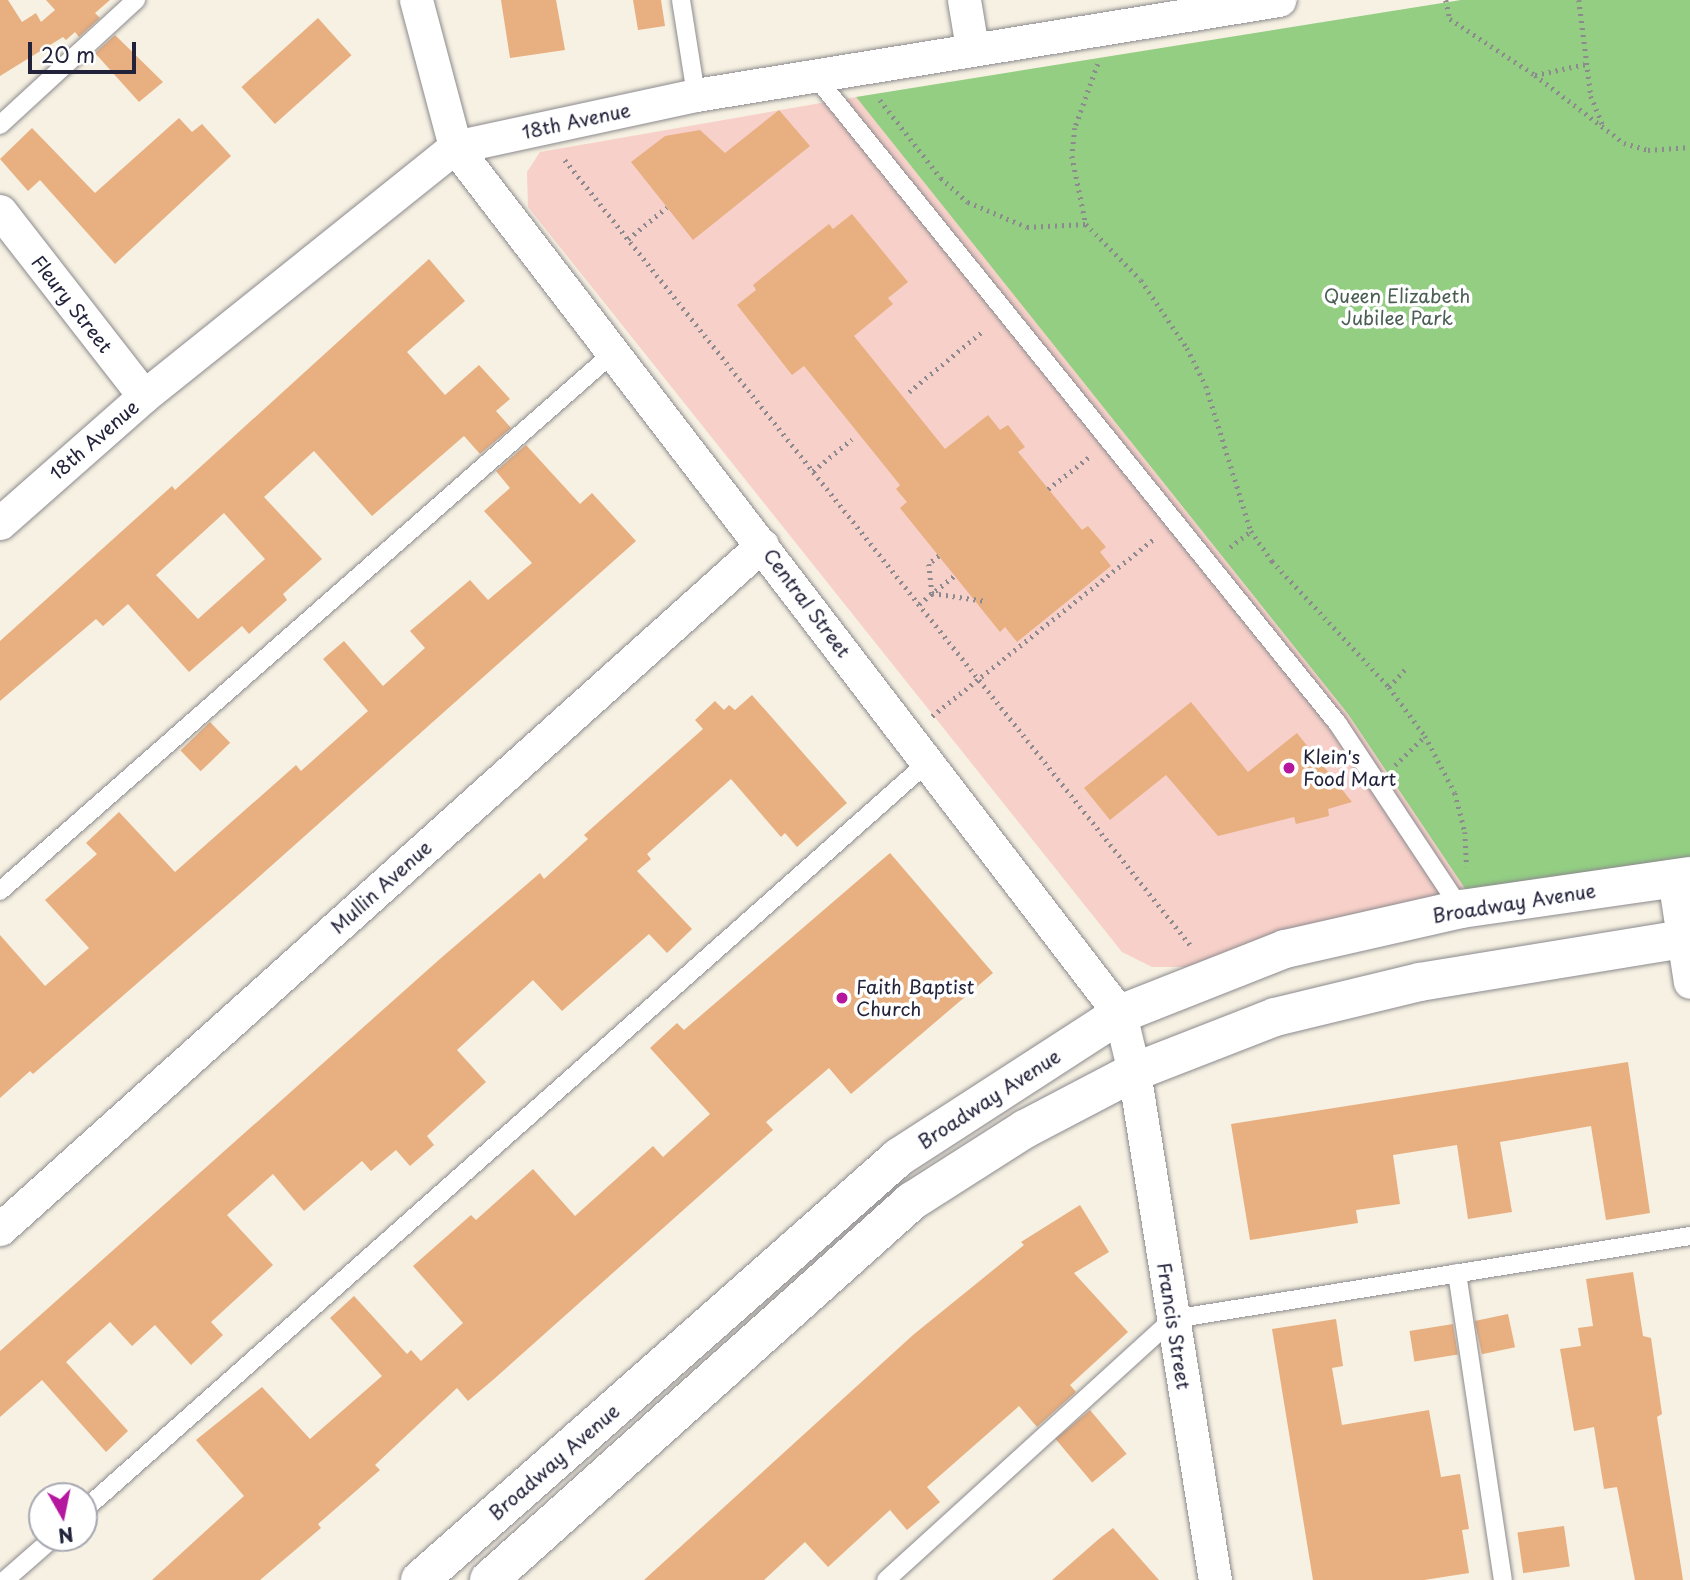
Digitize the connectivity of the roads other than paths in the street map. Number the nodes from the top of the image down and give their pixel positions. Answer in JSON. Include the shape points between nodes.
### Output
{"nodes":[{"id":1,"x":415,"y":0,"type":"edge"},
{"id":2,"x":681,"y":0,"type":"edge"},
{"id":3,"x":964,"y":0,"type":"edge"},
{"id":4,"x":1262,"y":1,"type":"edge"},
{"id":5,"x":128,"y":3,"type":"edge"},
{"id":6,"x":972,"y":48,"type":"junction"},
{"id":7,"x":815,"y":76,"type":"junction"},
{"id":8,"x":696,"y":95,"type":"junction"},
{"id":9,"x":0,"y":125,"type":"edge"},
{"id":10,"x":455,"y":147,"type":"junction"},
{"id":11,"x":0,"y":211,"type":"edge"},
{"id":12,"x":612,"y":354,"type":"junction"},
{"id":13,"x":144,"y":396,"type":"junction"},
{"id":14,"x":0,"y":523,"type":"edge"},
{"id":15,"x":762,"y":545,"type":"junction"},
{"id":16,"x":928,"y":762,"type":"junction"},
{"id":17,"x":1682,"y":877,"type":"edge"},
{"id":18,"x":0,"y":891,"type":"edge"},
{"id":19,"x":1461,"y":909,"type":"junction"},
{"id":20,"x":1687,"y":939,"type":"edge"},
{"id":21,"x":1690,"y":982,"type":"edge"},
{"id":22,"x":1120,"y":1014,"type":"junction"},
{"id":23,"x":1134,"y":1072,"type":"junction"},
{"id":24,"x":0,"y":1229,"type":"edge"},
{"id":25,"x":1690,"y":1236,"type":"edge"},
{"id":26,"x":1457,"y":1273,"type":"junction"},
{"id":27,"x":1173,"y":1319,"type":"junction"},
{"id":28,"x":661,"y":1367,"type":"junction"},
{"id":29,"x":689,"y":1401,"type":"junction"},
{"id":30,"x":98,"y":1498,"type":"edge"},
{"id":31,"x":37,"y":1552,"type":"edge"},
{"id":32,"x":5,"y":1580,"type":"edge"},
{"id":33,"x":421,"y":1580,"type":"edge"},
{"id":34,"x":489,"y":1580,"type":"edge"},
{"id":35,"x":886,"y":1580,"type":"edge"},
{"id":36,"x":1215,"y":1580,"type":"edge"},
{"id":37,"x":1503,"y":1580,"type":"edge"}],
"edges":[{"from":1,"to":10,"type":"street"},
{"from":2,"to":8,"type":"lane"},
{"from":3,"to":6,"type":"street"},
{"from":4,"to":6,"type":"street","name":"18th Avenue"},
{"from":5,"to":9,"type":"lane"},
{"from":6,"to":7,"type":"street","name":"18th Avenue"},
{"from":7,"to":8,"type":"street","name":"18th Avenue"},
{"from":7,"to":19,"type":"lane","via":[[1338,724]]},
{"from":8,"to":10,"type":"street","name":"18th Avenue"},
{"from":10,"to":12,"type":"street","name":"Central Street"},
{"from":10,"to":13,"type":"street","name":"18th Avenue"},
{"from":11,"to":13,"type":"street","name":"Fleury Street"},
{"from":12,"to":15,"type":"street","name":"Central Street"},
{"from":12,"to":18,"type":"lane"},
{"from":13,"to":14,"type":"street","name":"18th Avenue"},
{"from":15,"to":16,"type":"street","name":"Central Street"},
{"from":15,"to":24,"type":"street","name":"Mullin Avenue"},
{"from":16,"to":22,"type":"street","name":"Central Street"},
{"from":16,"to":30,"type":"lane"},
{"from":17,"to":19,"type":"street","name":"Broadway Avenue"},
{"from":17,"to":20,"type":"street"},
{"from":19,"to":22,"type":"street","name":"Broadway Avenue","via":[[1285,949]]},
{"from":20,"to":21,"type":"street"},
{"from":20,"to":23,"type":"street","via":[[1394,988],[1275,1017]]},
{"from":22,"to":23,"type":"street","name":"Central Street"},
{"from":22,"to":28,"type":"street","name":"Broadway Avenue","via":[[899,1157]]},
{"from":23,"to":27,"type":"street","name":"Francis Street"},
{"from":23,"to":29,"type":"street","via":[[1025,1129],[912,1201]]},
{"from":25,"to":26,"type":"lane"},
{"from":26,"to":27,"type":"lane"},
{"from":26,"to":37,"type":"lane"},
{"from":27,"to":35,"type":"lane"},
{"from":27,"to":36,"type":"street","name":"Francis Street"},
{"from":28,"to":29,"type":"lane"},
{"from":28,"to":33,"type":"street","name":"Broadway Avenue"},
{"from":29,"to":34,"type":"street"},
{"from":31,"to":32,"type":"lane"}]}
